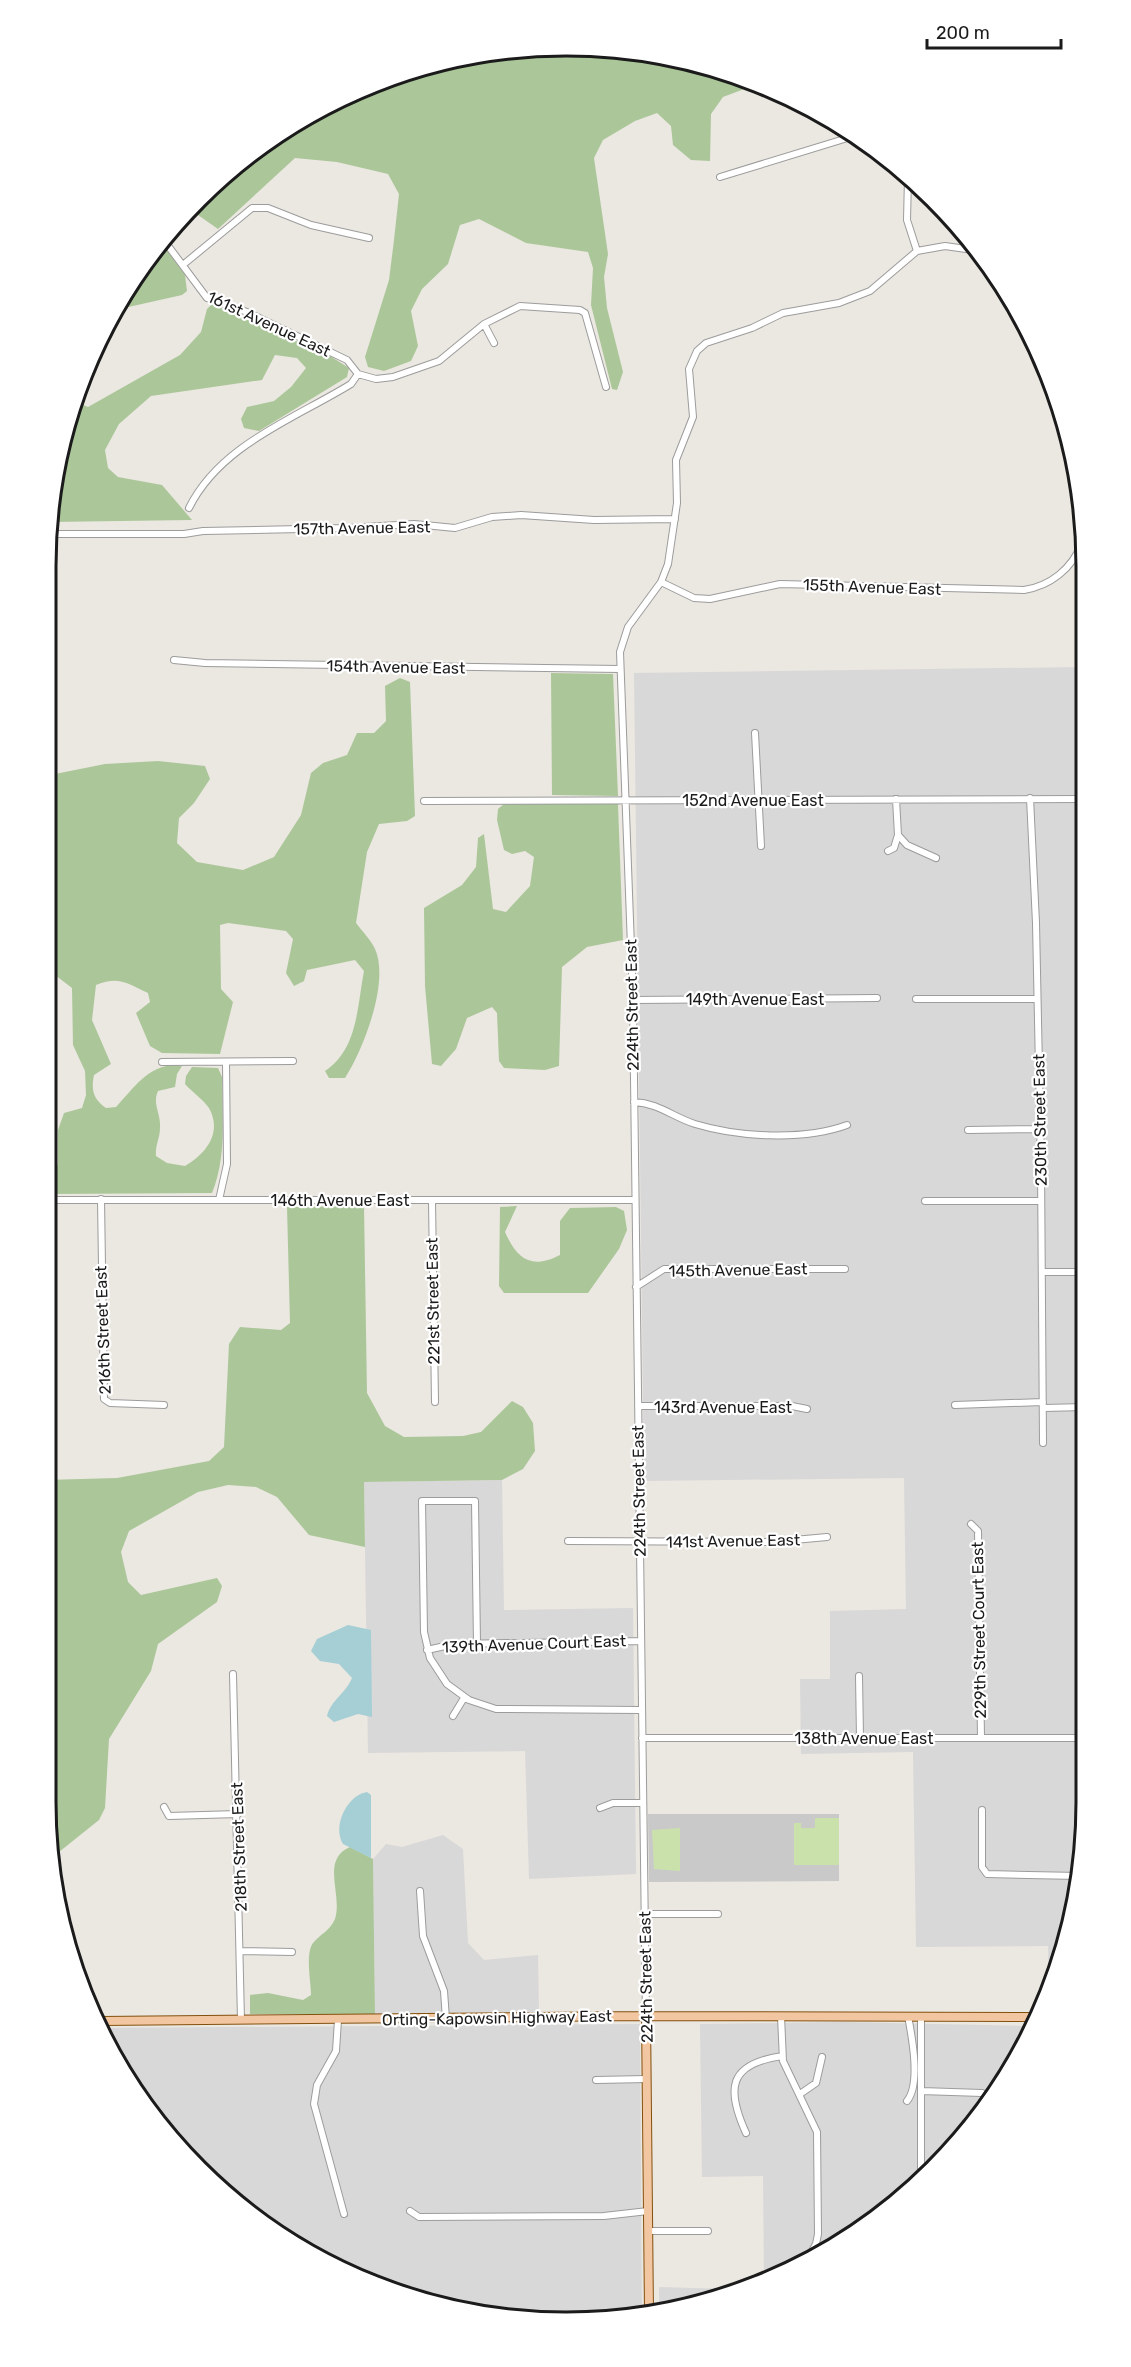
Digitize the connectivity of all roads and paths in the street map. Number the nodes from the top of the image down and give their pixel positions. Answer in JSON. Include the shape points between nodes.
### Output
{"nodes":[{"id":1,"x":845,"y":139,"type":"edge"},
{"id":2,"x":720,"y":177,"type":"dead end"},
{"id":3,"x":908,"y":188,"type":"edge"},
{"id":4,"x":369,"y":238,"type":"dead end"},
{"id":5,"x":169,"y":246,"type":"edge"},
{"id":6,"x":965,"y":249,"type":"edge"},
{"id":7,"x":917,"y":251,"type":"junction"},
{"id":8,"x":184,"y":264,"type":"junction"},
{"id":9,"x":484,"y":324,"type":"junction"},
{"id":10,"x":494,"y":343,"type":"dead end"},
{"id":11,"x":358,"y":374,"type":"junction"},
{"id":12,"x":606,"y":387,"type":"dead end"},
{"id":13,"x":189,"y":508,"type":"dead end"},
{"id":14,"x":675,"y":519,"type":"junction"},
{"id":15,"x":57,"y":534,"type":"edge"},
{"id":16,"x":1075,"y":557,"type":"edge"},
{"id":17,"x":661,"y":582,"type":"junction"},
{"id":18,"x":174,"y":660,"type":"dead end"},
{"id":19,"x":620,"y":669,"type":"junction"},
{"id":20,"x":755,"y":733,"type":"dead end"},
{"id":21,"x":1030,"y":798,"type":"junction"},
{"id":22,"x":1076,"y":798,"type":"edge"},
{"id":23,"x":896,"y":799,"type":"junction"},
{"id":24,"x":625,"y":800,"type":"junction"},
{"id":25,"x":758,"y":800,"type":"junction"},
{"id":26,"x":424,"y":801,"type":"dead end"},
{"id":27,"x":898,"y":835,"type":"junction"},
{"id":28,"x":904,"y":844,"type":"junction"},
{"id":29,"x":761,"y":846,"type":"dead end"},
{"id":30,"x":936,"y":858,"type":"dead end"},
{"id":31,"x":877,"y":998,"type":"dead end"},
{"id":32,"x":916,"y":999,"type":"dead end"},
{"id":33,"x":1037,"y":999,"type":"junction"},
{"id":34,"x":633,"y":1000,"type":"junction"},
{"id":35,"x":293,"y":1061,"type":"dead end"},
{"id":36,"x":162,"y":1062,"type":"dead end"},
{"id":37,"x":226,"y":1062,"type":"junction"},
{"id":38,"x":634,"y":1102,"type":"junction"},
{"id":39,"x":847,"y":1125,"type":"dead end"},
{"id":40,"x":968,"y":1130,"type":"dead end"},
{"id":41,"x":1040,"y":1130,"type":"junction"},
{"id":42,"x":101,"y":1199,"type":"junction"},
{"id":43,"x":56,"y":1200,"type":"edge"},
{"id":44,"x":219,"y":1200,"type":"junction"},
{"id":45,"x":635,"y":1200,"type":"junction"},
{"id":46,"x":432,"y":1201,"type":"junction"},
{"id":47,"x":926,"y":1201,"type":"dead end"},
{"id":48,"x":1041,"y":1201,"type":"junction"},
{"id":49,"x":845,"y":1269,"type":"dead end"},
{"id":50,"x":1042,"y":1272,"type":"junction"},
{"id":51,"x":1076,"y":1272,"type":"edge"},
{"id":52,"x":636,"y":1287,"type":"junction"},
{"id":53,"x":435,"y":1402,"type":"dead end"},
{"id":54,"x":164,"y":1405,"type":"dead end"},
{"id":55,"x":955,"y":1405,"type":"dead end"},
{"id":56,"x":1044,"y":1405,"type":"junction"},
{"id":57,"x":638,"y":1406,"type":"junction"},
{"id":58,"x":1076,"y":1407,"type":"edge"},
{"id":59,"x":807,"y":1409,"type":"dead end"},
{"id":60,"x":1043,"y":1443,"type":"dead end"},
{"id":61,"x":971,"y":1524,"type":"dead end"},
{"id":62,"x":827,"y":1537,"type":"dead end"},
{"id":63,"x":640,"y":1540,"type":"junction"},
{"id":64,"x":568,"y":1541,"type":"dead end"},
{"id":65,"x":641,"y":1641,"type":"junction"},
{"id":66,"x":477,"y":1644,"type":"junction"},
{"id":67,"x":427,"y":1650,"type":"junction"},
{"id":68,"x":233,"y":1674,"type":"dead end"},
{"id":69,"x":859,"y":1676,"type":"dead end"},
{"id":70,"x":464,"y":1698,"type":"junction"},
{"id":71,"x":641,"y":1710,"type":"junction"},
{"id":72,"x":453,"y":1716,"type":"dead end"},
{"id":73,"x":642,"y":1738,"type":"junction"},
{"id":74,"x":860,"y":1738,"type":"junction"},
{"id":75,"x":981,"y":1738,"type":"junction"},
{"id":76,"x":1076,"y":1738,"type":"edge"},
{"id":77,"x":643,"y":1803,"type":"junction"},
{"id":78,"x":164,"y":1808,"type":"dead end"},
{"id":79,"x":600,"y":1808,"type":"dead end"},
{"id":80,"x":982,"y":1810,"type":"dead end"},
{"id":81,"x":238,"y":1814,"type":"junction"},
{"id":82,"x":1070,"y":1876,"type":"edge"},
{"id":83,"x":420,"y":1891,"type":"dead end"},
{"id":84,"x":645,"y":1914,"type":"junction"},
{"id":85,"x":718,"y":1914,"type":"dead end"},
{"id":86,"x":241,"y":1951,"type":"junction"},
{"id":87,"x":292,"y":1952,"type":"dead end"},
{"id":88,"x":646,"y":2016,"type":"junction"},
{"id":89,"x":781,"y":2016,"type":"junction"},
{"id":90,"x":908,"y":2016,"type":"junction"},
{"id":91,"x":921,"y":2016,"type":"junction"},
{"id":92,"x":1028,"y":2017,"type":"edge"},
{"id":93,"x":446,"y":2019,"type":"junction"},
{"id":94,"x":241,"y":2020,"type":"junction"},
{"id":95,"x":338,"y":2020,"type":"junction"},
{"id":96,"x":105,"y":2021,"type":"edge"},
{"id":97,"x":782,"y":2056,"type":"junction"},
{"id":98,"x":822,"y":2057,"type":"dead end"},
{"id":99,"x":647,"y":2079,"type":"junction"},
{"id":100,"x":596,"y":2080,"type":"dead end"},
{"id":101,"x":921,"y":2091,"type":"junction"},
{"id":102,"x":982,"y":2092,"type":"dead end"},
{"id":103,"x":800,"y":2094,"type":"junction"},
{"id":104,"x":907,"y":2101,"type":"dead end"},
{"id":105,"x":746,"y":2133,"type":"dead end"},
{"id":106,"x":921,"y":2167,"type":"edge"},
{"id":107,"x":410,"y":2211,"type":"dead end"},
{"id":108,"x":648,"y":2211,"type":"junction"},
{"id":109,"x":344,"y":2214,"type":"dead end"},
{"id":110,"x":648,"y":2231,"type":"junction"},
{"id":111,"x":708,"y":2231,"type":"dead end"},
{"id":112,"x":814,"y":2246,"type":"edge"},
{"id":113,"x":649,"y":2304,"type":"edge"}],
"edges":[{"from":1,"to":2,"type":"street"},
{"from":3,"to":7,"type":"street","via":[[907,220]]},
{"from":4,"to":8,"type":"street","via":[[311,225],[268,208],[252,208]]},
{"from":5,"to":8,"type":"street","name":"161st Avenue East"},
{"from":6,"to":7,"type":"street","via":[[945,246]]},
{"from":7,"to":14,"type":"street","name":"224th Street East","via":[[870,291],[839,303],[783,313],[706,343],[697,351],[689,369],[693,417],[676,460]]},
{"from":8,"to":11,"type":"street","name":"161st Avenue East","via":[[207,298],[247,312],[348,360]]},
{"from":9,"to":10,"type":"street"},
{"from":9,"to":11,"type":"street","via":[[439,361],[393,377],[376,379]]},
{"from":9,"to":12,"type":"street","via":[[524,305],[583,311]]},
{"from":11,"to":13,"type":"street","via":[[351,384],[253,441],[222,464]]},
{"from":14,"to":15,"type":"street","name":"157th Avenue East","via":[[520,515],[492,517],[455,528],[414,524],[184,534]]},
{"from":14,"to":17,"type":"street","name":"224th Street East"},
{"from":16,"to":17,"type":"street","name":"155th Avenue East","via":[[1057,577],[1024,591],[780,584],[710,599],[694,598]]},
{"from":17,"to":19,"type":"street","name":"224th Street East","via":[[625,633]]},
{"from":18,"to":19,"type":"street","name":"154th Avenue East"},
{"from":19,"to":24,"type":"street","name":"224th Street East"},
{"from":20,"to":25,"type":"street"},
{"from":21,"to":22,"type":"street","name":"152nd Avenue East"},
{"from":21,"to":23,"type":"street","name":"152nd Avenue East"},
{"from":21,"to":33,"type":"street","name":"230th Street East"},
{"from":23,"to":25,"type":"street","name":"152nd Avenue East"},
{"from":23,"to":27,"type":"street"},
{"from":24,"to":25,"type":"street","name":"152nd Avenue East"},
{"from":24,"to":26,"type":"street","name":"152nd Avenue East"},
{"from":24,"to":34,"type":"street","name":"224th Street East"},
{"from":25,"to":29,"type":"street"},
{"from":27,"to":28,"type":"street"},
{"from":27,"to":28,"type":"street","via":[[891,850],[901,850]]},
{"from":28,"to":30,"type":"street"},
{"from":31,"to":34,"type":"street","name":"149th Avenue East"},
{"from":32,"to":33,"type":"street"},
{"from":33,"to":41,"type":"street","name":"230th Street East"},
{"from":34,"to":38,"type":"street","name":"224th Street East"},
{"from":35,"to":37,"type":"street"},
{"from":36,"to":37,"type":"street"},
{"from":37,"to":44,"type":"street","via":[[227,1164]]},
{"from":38,"to":39,"type":"street","via":[[656,1105],[685,1120],[733,1133],[819,1134]]},
{"from":38,"to":45,"type":"street","name":"224th Street East"},
{"from":40,"to":41,"type":"street"},
{"from":41,"to":48,"type":"street","name":"230th Street East"},
{"from":42,"to":43,"type":"street","name":"146th Avenue East"},
{"from":42,"to":44,"type":"street","name":"146th Avenue East"},
{"from":42,"to":54,"type":"street","name":"216th Street East","via":[[104,1399]]},
{"from":44,"to":46,"type":"street","name":"146th Avenue East"},
{"from":45,"to":46,"type":"street","name":"146th Avenue East"},
{"from":45,"to":52,"type":"street","name":"224th Street East"},
{"from":46,"to":53,"type":"street","name":"221st Street East"},
{"from":47,"to":48,"type":"street"},
{"from":48,"to":50,"type":"street","name":"230th Street East"},
{"from":49,"to":52,"type":"street","name":"145th Avenue East","via":[[664,1269]]},
{"from":50,"to":51,"type":"street"},
{"from":50,"to":56,"type":"street","name":"230th Street East"},
{"from":52,"to":57,"type":"street","name":"224th Street East"},
{"from":55,"to":56,"type":"street"},
{"from":56,"to":58,"type":"street"},
{"from":56,"to":60,"type":"street","name":"230th Street East"},
{"from":57,"to":59,"type":"street","name":"143rd Avenue East"},
{"from":57,"to":63,"type":"street","name":"224th Street East"},
{"from":61,"to":75,"type":"street","name":"229th Street Court East","via":[[978,1531]]},
{"from":62,"to":63,"type":"street","name":"141st Avenue East","via":[[772,1542]]},
{"from":63,"to":64,"type":"street","name":"141st Avenue East"},
{"from":63,"to":65,"type":"street","name":"224th Street East"},
{"from":65,"to":66,"type":"street","name":"139th Avenue Court East"},
{"from":65,"to":71,"type":"street","name":"224th Street East"},
{"from":66,"to":67,"type":"street","name":"139th Avenue Court East"},
{"from":66,"to":67,"type":"street","via":[[475,1501],[422,1501]]},
{"from":67,"to":70,"type":"street","via":[[441,1676]]},
{"from":68,"to":81,"type":"street","name":"218th Street East"},
{"from":69,"to":74,"type":"street"},
{"from":70,"to":71,"type":"street","via":[[505,1710]]},
{"from":70,"to":72,"type":"street"},
{"from":71,"to":73,"type":"street","name":"224th Street East"},
{"from":73,"to":74,"type":"street","name":"138th Avenue East"},
{"from":73,"to":77,"type":"street","name":"224th Street East"},
{"from":74,"to":75,"type":"street","name":"138th Avenue East"},
{"from":75,"to":76,"type":"street","name":"138th Avenue East"},
{"from":77,"to":79,"type":"street","via":[[613,1803]]},
{"from":77,"to":84,"type":"street","name":"224th Street East"},
{"from":78,"to":81,"type":"street","via":[[169,1816]]},
{"from":80,"to":82,"type":"street","via":[[982,1867],[987,1874]]},
{"from":81,"to":86,"type":"street","name":"218th Street East"},
{"from":83,"to":93,"type":"street","via":[[423,1936],[444,1991]]},
{"from":84,"to":85,"type":"street"},
{"from":84,"to":88,"type":"street","name":"224th Street East"},
{"from":86,"to":87,"type":"street"},
{"from":86,"to":94,"type":"street","name":"218th Street East"},
{"from":88,"to":89,"type":"main road","name":"Orting-Kapowsin Highway East"},
{"from":88,"to":93,"type":"main road","name":"Orting-Kapowsin Highway East"},
{"from":88,"to":99,"type":"main road","name":"224th Street East"},
{"from":89,"to":90,"type":"main road","name":"Orting-Kapowsin Highway East"},
{"from":89,"to":97,"type":"street"},
{"from":90,"to":91,"type":"main road","name":"Orting-Kapowsin Highway East"},
{"from":90,"to":104,"type":"street","via":[[913,2074]]},
{"from":91,"to":92,"type":"main road","name":"Orting-Kapowsin Highway East"},
{"from":91,"to":101,"type":"street"},
{"from":93,"to":95,"type":"main road","name":"Orting-Kapowsin Highway East"},
{"from":94,"to":95,"type":"main road","name":"Orting-Kapowsin Highway East"},
{"from":94,"to":96,"type":"main road","name":"Orting-Kapowsin Highway East"},
{"from":95,"to":109,"type":"street","via":[[336,2051],[317,2085],[314,2104]]},
{"from":97,"to":103,"type":"street"},
{"from":97,"to":105,"type":"street","via":[[753,2063],[734,2087],[734,2103]]},
{"from":98,"to":103,"type":"street","via":[[816,2083]]},
{"from":99,"to":100,"type":"street"},
{"from":99,"to":108,"type":"main road","name":"224th Street East"},
{"from":101,"to":102,"type":"street"},
{"from":101,"to":106,"type":"street"},
{"from":103,"to":112,"type":"street","via":[[817,2132],[818,2239]]},
{"from":107,"to":108,"type":"street","via":[[420,2217],[604,2216]]},
{"from":108,"to":110,"type":"main road","name":"224th Street East"},
{"from":110,"to":111,"type":"street"},
{"from":110,"to":113,"type":"main road","name":"224th Street East"}]}
